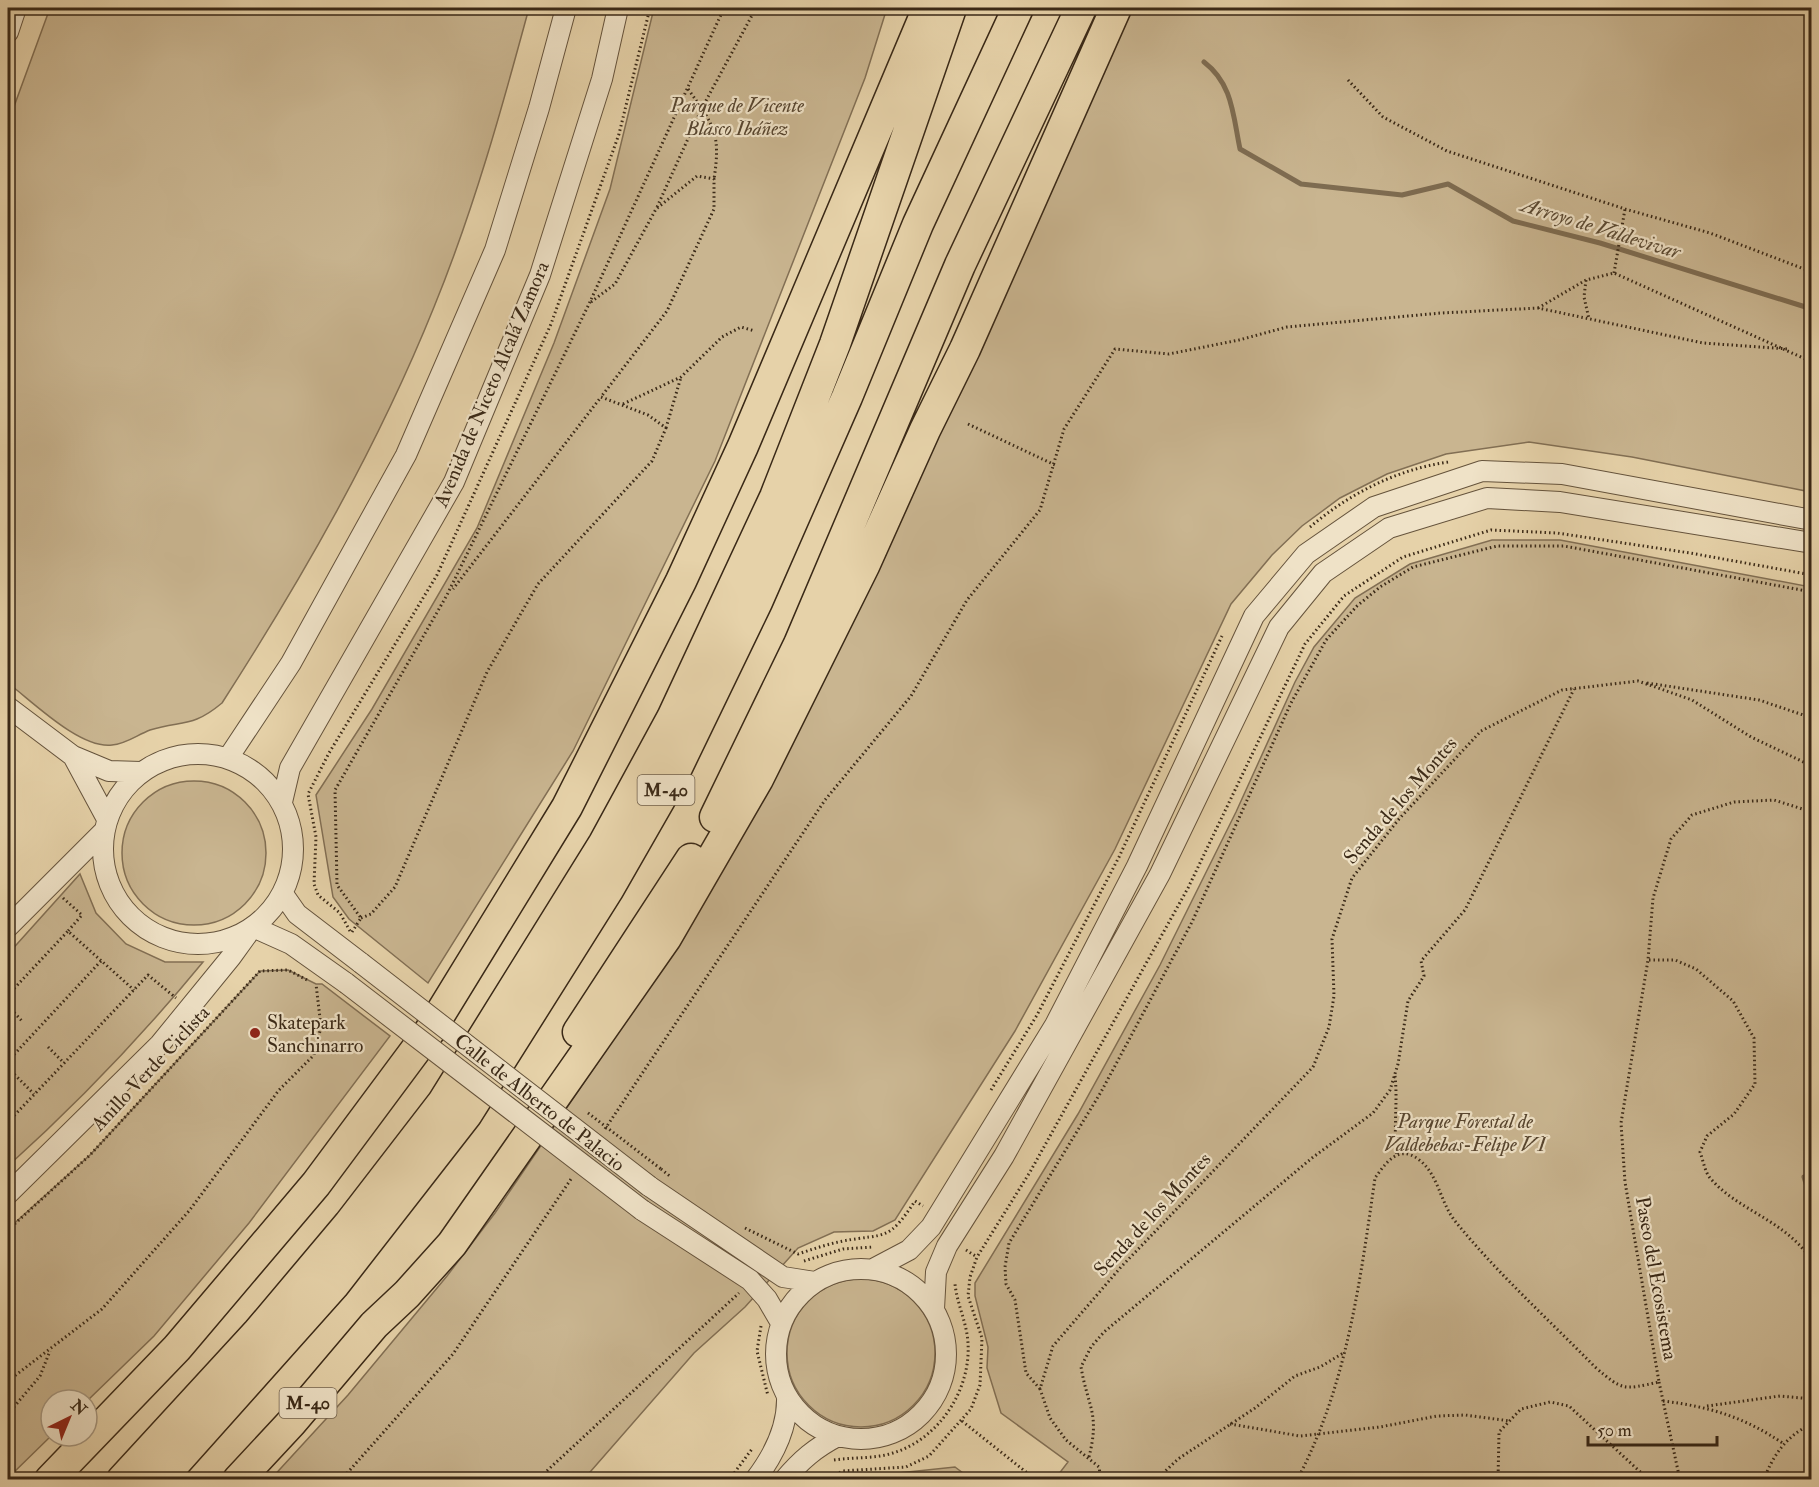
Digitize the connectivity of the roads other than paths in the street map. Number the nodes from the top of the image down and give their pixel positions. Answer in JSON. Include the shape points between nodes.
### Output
{"nodes":[{"id":1,"x":16,"y":8,"type":"edge"},
{"id":2,"x":566,"y":8,"type":"edge"},
{"id":3,"x":618,"y":8,"type":"edge"},
{"id":4,"x":906,"y":8,"type":"edge"},
{"id":5,"x":928,"y":8,"type":"edge"},
{"id":6,"x":951,"y":8,"type":"edge"},
{"id":7,"x":1018,"y":8,"type":"edge"},
{"id":8,"x":1080,"y":8,"type":"edge"},
{"id":9,"x":1116,"y":8,"type":"edge"},
{"id":10,"x":8,"y":32,"type":"edge"},
{"id":11,"x":802,"y":302,"type":"junction"},
{"id":12,"x":1812,"y":520,"type":"edge"},
{"id":13,"x":1812,"y":543,"type":"edge"},
{"id":14,"x":8,"y":707,"type":"edge"},
{"id":15,"x":73,"y":756,"type":"junction"},
{"id":16,"x":228,"y":758,"type":"junction"},
{"id":17,"x":141,"y":772,"type":"junction"},
{"id":18,"x":282,"y":802,"type":"junction"},
{"id":19,"x":105,"y":825,"type":"junction"},
{"id":20,"x":283,"y":894,"type":"junction"},
{"id":21,"x":8,"y":927,"type":"edge"},
{"id":22,"x":252,"y":928,"type":"junction"},
{"id":23,"x":8,"y":1194,"type":"edge"},
{"id":24,"x":873,"y":1269,"type":"junction"},
{"id":25,"x":815,"y":1282,"type":"junction"},
{"id":26,"x":934,"y":1309,"type":"junction"},
{"id":27,"x":781,"y":1323,"type":"junction"},
{"id":28,"x":374,"y":1325,"type":"junction"},
{"id":29,"x":778,"y":1401,"type":"junction"},
{"id":30,"x":838,"y":1437,"type":"junction"},
{"id":31,"x":50,"y":1479,"type":"edge"},
{"id":32,"x":122,"y":1479,"type":"edge"},
{"id":33,"x":160,"y":1479,"type":"edge"},
{"id":34,"x":238,"y":1479,"type":"edge"},
{"id":35,"x":754,"y":1479,"type":"edge"},
{"id":36,"x":784,"y":1479,"type":"edge"}],
"edges":[{"from":1,"to":10,"type":"street"},
{"from":2,"to":16,"type":"street","via":[[495,250],[406,455],[291,663]]},
{"from":3,"to":18,"type":"street","name":"Avenida de Niceto Alcalá Zamora","via":[[602,79],[540,275],[454,482],[290,768]]},
{"from":4,"to":11,"type":"highway"},
{"from":5,"to":11,"type":"highway"},
{"from":6,"to":32,"type":"highway","via":[[835,344],[775,497],[672,718],[604,843],[443,1102],[349,1224],[258,1332]]},
{"from":7,"to":33,"type":"highway","number":"M-40","via":[[918,224],[757,602],[671,780],[608,890],[467,1114],[334,1285]]},
{"from":8,"to":28,"type":"highway","number":"M-40","via":[[960,265],[799,644],[707,834],[508,1140],[397,1288]]},
{"from":9,"to":28,"type":"highway","via":[[864,566],[790,717],[724,839],[660,948],[452,1244]]},
{"from":11,"to":31,"type":"highway","via":[[743,446],[625,697],[567,807],[429,1032],[316,1184],[253,1260],[177,1348]]},
{"from":12,"to":24,"type":"street","via":[[1562,474],[1482,471],[1374,507],[1306,554],[1254,616],[1137,866],[1036,1055],[931,1227],[909,1250]]},
{"from":13,"to":26,"type":"street","via":[[1560,502],[1487,498],[1389,528],[1323,573],[1279,627],[1160,874],[1010,1146],[947,1246],[936,1272]]},
{"from":14,"to":15,"type":"street"},
{"from":15,"to":17,"type":"street","via":[[109,771]]},
{"from":15,"to":19,"type":"street"},
{"from":16,"to":17,"type":"street","via":[[198,753],[178,756]]},
{"from":16,"to":18,"type":"street","via":[[259,776]]},
{"from":17,"to":19,"type":"street","via":[[120,793]]},
{"from":18,"to":20,"type":"street","via":[[294,848]]},
{"from":19,"to":21,"type":"street"},
{"from":19,"to":22,"type":"street","via":[[102,855],[107,880],[135,921],[156,935],[179,943],[204,945],[229,940]]},
{"from":20,"to":22,"type":"street"},
{"from":20,"to":25,"type":"street","name":"Calle de Alberto de Palacio","bridge":true,"via":[[297,914],[353,949],[649,1186],[783,1277]]},
{"from":22,"to":23,"type":"street","via":[[160,1044]]},
{"from":22,"to":27,"type":"street","name":"Calle de Alberto de Palacio","bridge":true,"via":[[291,944],[642,1210],[750,1280]]},
{"from":24,"to":25,"type":"street","via":[[833,1273]]},
{"from":24,"to":26,"type":"street","via":[[897,1276],[918,1290]]},
{"from":25,"to":27,"type":"street","via":[[795,1300]]},
{"from":26,"to":30,"type":"street","via":[[944,1333],[947,1358],[942,1383],[930,1406],[912,1424],[889,1436],[864,1440]]},
{"from":27,"to":29,"type":"street","via":[[776,1348]]},
{"from":28,"to":34,"type":"highway","number":"M-40"},
{"from":29,"to":30,"type":"street"},
{"from":29,"to":35,"type":"street","via":[[788,1414],[784,1430],[768,1462]]},
{"from":30,"to":36,"type":"street","via":[[799,1460]]}]}
